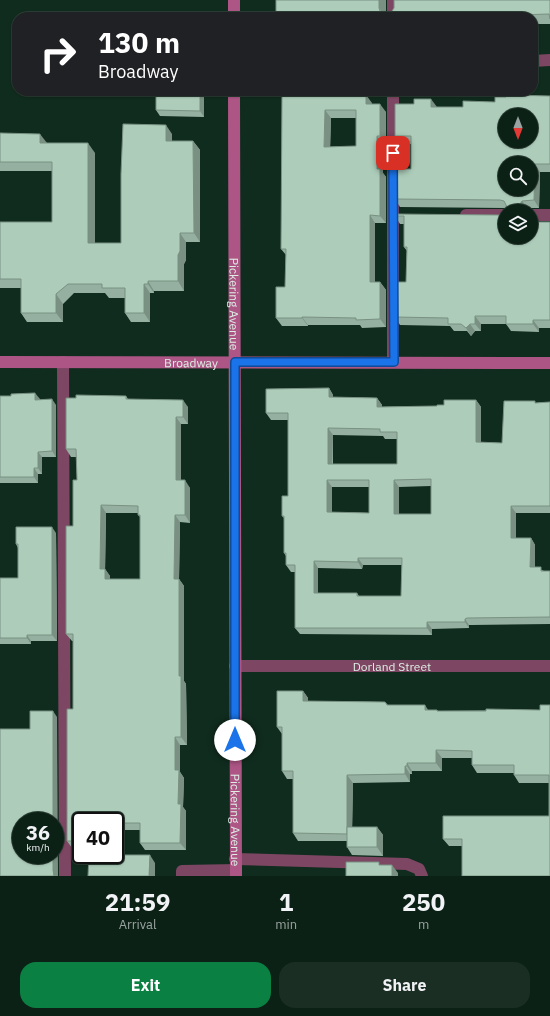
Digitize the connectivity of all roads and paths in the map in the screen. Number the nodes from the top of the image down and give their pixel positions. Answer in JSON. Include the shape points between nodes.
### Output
{"nodes":[{"id":1,"x":234,"y":0,"type":"edge"},
{"id":2,"x":393,"y":0,"type":"edge"},
{"id":3,"x":234,"y":12,"type":"edge"},
{"id":4,"x":393,"y":12,"type":"edge"},
{"id":5,"x":538,"y":60,"type":"edge"},
{"id":6,"x":550,"y":60,"type":"edge"},
{"id":7,"x":234,"y":96,"type":"edge"},
{"id":8,"x":393,"y":96,"type":"edge"},
{"id":9,"x":457,"y":214,"type":"edge"},
{"id":10,"x":498,"y":215,"type":"edge"},
{"id":11,"x":538,"y":215,"type":"edge"},
{"id":12,"x":550,"y":215,"type":"edge"},
{"id":13,"x":0,"y":362,"type":"edge"},
{"id":14,"x":63,"y":362,"type":"junction"},
{"id":15,"x":235,"y":362,"type":"junction"},
{"id":16,"x":394,"y":362,"type":"junction"},
{"id":17,"x":550,"y":363,"type":"edge"},
{"id":18,"x":235,"y":666,"type":"junction"},
{"id":19,"x":550,"y":666,"type":"edge"},
{"id":20,"x":236,"y":868,"type":"edge"},
{"id":21,"x":65,"y":876,"type":"edge"},
{"id":22,"x":182,"y":876,"type":"edge"},
{"id":23,"x":422,"y":876,"type":"edge"}],
"edges":[{"from":1,"to":3,"type":"street"},
{"from":2,"to":4,"type":"street"},
{"from":5,"to":6,"type":"street"},
{"from":7,"to":15,"type":"street","name":"Pickering Avenue"},
{"from":8,"to":16,"type":"street","via":[[398,214]]},
{"from":9,"to":10,"type":"street"},
{"from":11,"to":12,"type":"street"},
{"from":13,"to":14,"type":"street","name":"Broadway"},
{"from":14,"to":15,"type":"street","name":"Broadway"},
{"from":14,"to":21,"type":"street"},
{"from":15,"to":16,"type":"street","name":"Broadway"},
{"from":15,"to":18,"type":"street","name":"Pickering Avenue"},
{"from":16,"to":17,"type":"street","name":"Broadway"},
{"from":18,"to":19,"type":"street","name":"Dorland Street"},
{"from":18,"to":20,"type":"street","name":"Pickering Avenue"},
{"from":20,"to":22,"type":"street","via":[[182,871]]},
{"from":20,"to":23,"type":"street","via":[[407,864],[419,869]]}]}
